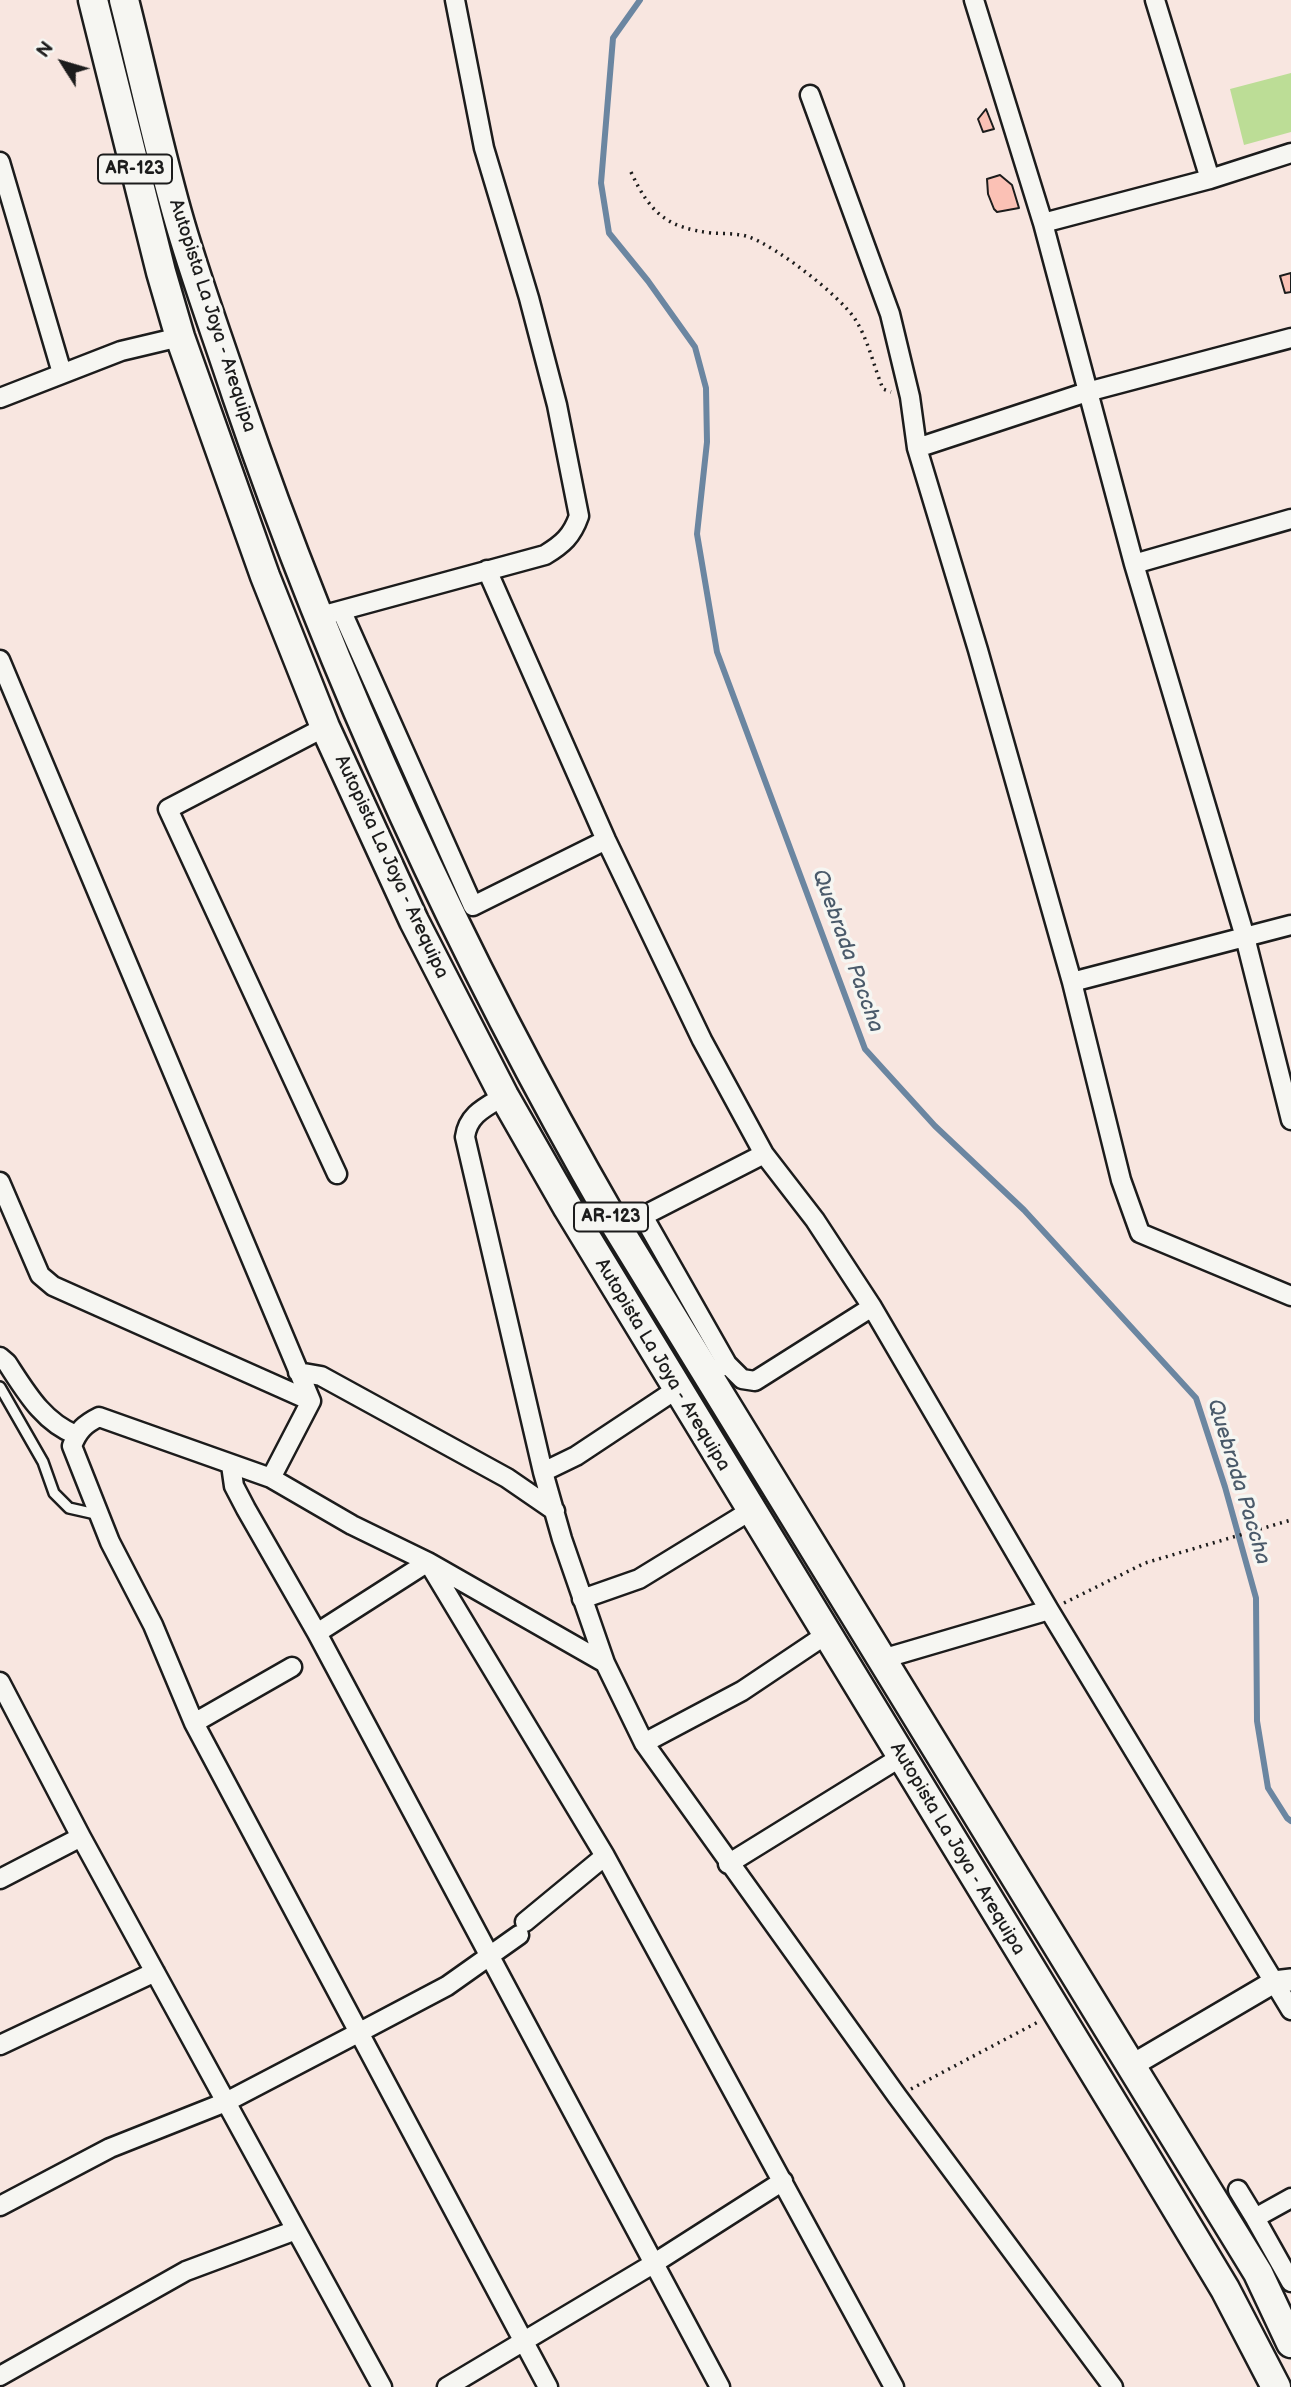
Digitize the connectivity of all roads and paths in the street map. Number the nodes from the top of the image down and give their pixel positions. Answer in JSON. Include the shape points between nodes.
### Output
{"nodes":[{"id":1,"x":93,"y":0,"type":"edge"},
{"id":2,"x":124,"y":0,"type":"edge"},
{"id":3,"x":455,"y":0,"type":"edge"},
{"id":4,"x":974,"y":0,"type":"edge"},
{"id":5,"x":1155,"y":0,"type":"edge"},
{"id":6,"x":810,"y":95,"type":"dead end"},
{"id":7,"x":1291,"y":153,"type":"edge"},
{"id":8,"x":0,"y":162,"type":"edge"},
{"id":9,"x":631,"y":172,"type":"dead end"},
{"id":10,"x":1210,"y":179,"type":"junction"},
{"id":11,"x":1043,"y":223,"type":"junction"},
{"id":12,"x":180,"y":337,"type":"junction"},
{"id":13,"x":1291,"y":338,"type":"edge"},
{"id":14,"x":62,"y":373,"type":"junction"},
{"id":15,"x":1087,"y":392,"type":"junction"},
{"id":16,"x":910,"y":397,"type":"junction"},
{"id":17,"x":0,"y":398,"type":"edge"},
{"id":18,"x":917,"y":448,"type":"junction"},
{"id":19,"x":1291,"y":519,"type":"edge"},
{"id":20,"x":1134,"y":564,"type":"junction"},
{"id":21,"x":487,"y":570,"type":"junction"},
{"id":22,"x":330,"y":615,"type":"junction"},
{"id":23,"x":0,"y":660,"type":"edge"},
{"id":24,"x":326,"y":727,"type":"junction"},
{"id":25,"x":606,"y":841,"type":"junction"},
{"id":26,"x":1291,"y":925,"type":"edge"},
{"id":27,"x":1245,"y":937,"type":"junction"},
{"id":28,"x":1072,"y":982,"type":"junction"},
{"id":29,"x":504,"y":1096,"type":"junction"},
{"id":30,"x":1291,"y":1120,"type":"edge"},
{"id":31,"x":764,"y":1154,"type":"junction"},
{"id":32,"x":337,"y":1174,"type":"dead end"},
{"id":33,"x":0,"y":1182,"type":"edge"},
{"id":34,"x":1291,"y":1296,"type":"edge"},
{"id":35,"x":872,"y":1307,"type":"junction"},
{"id":36,"x":0,"y":1357,"type":"edge"},
{"id":37,"x":717,"y":1369,"type":"junction"},
{"id":38,"x":298,"y":1372,"type":"junction"},
{"id":39,"x":0,"y":1387,"type":"edge"},
{"id":40,"x":677,"y":1389,"type":"junction"},
{"id":41,"x":311,"y":1401,"type":"junction"},
{"id":42,"x":76,"y":1435,"type":"junction"},
{"id":43,"x":231,"y":1465,"type":"junction"},
{"id":44,"x":543,"y":1472,"type":"junction"},
{"id":45,"x":271,"y":1478,"type":"junction"},
{"id":46,"x":555,"y":1511,"type":"junction"},
{"id":47,"x":750,"y":1511,"type":"junction"},
{"id":48,"x":100,"y":1515,"type":"junction"},
{"id":49,"x":1291,"y":1520,"type":"edge"},
{"id":50,"x":428,"y":1562,"type":"junction"},
{"id":51,"x":582,"y":1599,"type":"junction"},
{"id":52,"x":1049,"y":1610,"type":"junction"},
{"id":53,"x":317,"y":1633,"type":"junction"},
{"id":54,"x":827,"y":1633,"type":"junction"},
{"id":55,"x":882,"y":1659,"type":"junction"},
{"id":56,"x":606,"y":1663,"type":"junction"},
{"id":57,"x":292,"y":1667,"type":"dead end"},
{"id":58,"x":0,"y":1682,"type":"edge"},
{"id":59,"x":5,"y":1704,"type":"edge"},
{"id":60,"x":194,"y":1723,"type":"junction"},
{"id":61,"x":644,"y":1743,"type":"junction"},
{"id":62,"x":901,"y":1757,"type":"junction"},
{"id":63,"x":81,"y":1837,"type":"junction"},
{"id":64,"x":605,"y":1856,"type":"junction"},
{"id":65,"x":728,"y":1864,"type":"junction"},
{"id":66,"x":0,"y":1880,"type":"edge"},
{"id":67,"x":489,"y":1958,"type":"junction"},
{"id":68,"x":155,"y":1972,"type":"junction"},
{"id":69,"x":1282,"y":1981,"type":"edge"},
{"id":70,"x":1291,"y":2010,"type":"edge"},
{"id":71,"x":1057,"y":2012,"type":"junction"},
{"id":72,"x":359,"y":2033,"type":"junction"},
{"id":73,"x":0,"y":2045,"type":"edge"},
{"id":74,"x":1131,"y":2066,"type":"junction"},
{"id":75,"x":897,"y":2096,"type":"junction"},
{"id":76,"x":226,"y":2102,"type":"junction"},
{"id":77,"x":783,"y":2180,"type":"junction"},
{"id":78,"x":1238,"y":2190,"type":"dead end"},
{"id":79,"x":1291,"y":2198,"type":"edge"},
{"id":80,"x":0,"y":2207,"type":"edge"},
{"id":81,"x":1255,"y":2218,"type":"junction"},
{"id":82,"x":296,"y":2230,"type":"junction"},
{"id":83,"x":653,"y":2264,"type":"junction"},
{"id":84,"x":1291,"y":2282,"type":"edge"},
{"id":85,"x":524,"y":2342,"type":"junction"},
{"id":86,"x":1291,"y":2343,"type":"edge"},
{"id":87,"x":0,"y":2376,"type":"edge"},
{"id":88,"x":382,"y":2387,"type":"edge"},
{"id":89,"x":447,"y":2387,"type":"edge"},
{"id":90,"x":548,"y":2387,"type":"edge"},
{"id":91,"x":720,"y":2387,"type":"edge"},
{"id":92,"x":894,"y":2387,"type":"edge"},
{"id":93,"x":1113,"y":2387,"type":"edge"},
{"id":94,"x":1276,"y":2387,"type":"edge"}],
"edges":[{"from":1,"to":12,"type":"main road","name":"Autopista La Joya - Arequipa","number":"AR-123"},
{"from":2,"to":22,"type":"main road","name":"Autopista La Joya - Arequipa","number":"AR-123","via":[[177,214],[271,497]]},
{"from":3,"to":21,"type":"street","via":[[484,148],[557,405],[579,516],[564,544],[545,555]]},
{"from":4,"to":11,"type":"street"},
{"from":5,"to":10,"type":"street"},
{"from":6,"to":16,"type":"street","via":[[890,314]]},
{"from":7,"to":10,"type":"street"},
{"from":8,"to":14,"type":"street"},
{"from":9,"to":16,"type":"path","via":[[659,216],[685,229],[746,236],[803,270],[855,319],[883,389]]},
{"from":10,"to":11,"type":"street"},
{"from":11,"to":15,"type":"street"},
{"from":12,"to":14,"type":"street","via":[[121,351]]},
{"from":12,"to":24,"type":"main road","name":"Autopista La Joya - Arequipa","number":"AR-123","via":[[265,576]]},
{"from":13,"to":15,"type":"street"},
{"from":14,"to":17,"type":"street"},
{"from":15,"to":18,"type":"street"},
{"from":15,"to":20,"type":"street"},
{"from":16,"to":18,"type":"street"},
{"from":18,"to":28,"type":"street"},
{"from":19,"to":20,"type":"street"},
{"from":20,"to":27,"type":"street"},
{"from":21,"to":22,"type":"street"},
{"from":21,"to":25,"type":"street"},
{"from":22,"to":25,"type":"street","via":[[473,906]]},
{"from":22,"to":37,"type":"main road","name":"Autopista La Joya - Arequipa","number":"AR-123","via":[[366,736],[449,916],[576,1156]]},
{"from":23,"to":38,"type":"street"},
{"from":24,"to":29,"type":"main road","name":"Autopista La Joya - Arequipa","number":"AR-123","via":[[414,921]]},
{"from":24,"to":32,"type":"street","via":[[168,809]]},
{"from":25,"to":31,"type":"street","via":[[702,1040]]},
{"from":26,"to":27,"type":"street"},
{"from":27,"to":28,"type":"street"},
{"from":27,"to":30,"type":"street"},
{"from":28,"to":34,"type":"street","via":[[1121,1180],[1140,1233]]},
{"from":29,"to":40,"type":"main road","name":"Autopista La Joya - Arequipa","number":"AR-123"},
{"from":29,"to":44,"type":"street","via":[[471,1117],[465,1137]]},
{"from":31,"to":35,"type":"street","via":[[815,1220]]},
{"from":31,"to":37,"type":"street","via":[[643,1216]]},
{"from":33,"to":41,"type":"street","via":[[40,1275],[52,1286]]},
{"from":35,"to":37,"type":"street","via":[[755,1381]]},
{"from":35,"to":52,"type":"street"},
{"from":36,"to":42,"type":"street","via":[[45,1417]]},
{"from":37,"to":55,"type":"main road","name":"Autopista La Joya - Arequipa","number":"AR-123"},
{"from":38,"to":41,"type":"street"},
{"from":38,"to":46,"type":"street","via":[[321,1376],[507,1478]]},
{"from":39,"to":48,"type":"lane","via":[[43,1462],[54,1493],[69,1508]]},
{"from":40,"to":44,"type":"street","via":[[576,1456]]},
{"from":40,"to":47,"type":"main road","name":"Autopista La Joya - Arequipa","number":"AR-123"},
{"from":41,"to":45,"type":"street"},
{"from":42,"to":43,"type":"street","via":[[99,1417]]},
{"from":42,"to":48,"type":"street","via":[[72,1446]]},
{"from":43,"to":45,"type":"street"},
{"from":43,"to":53,"type":"street","via":[[234,1486]]},
{"from":44,"to":46,"type":"street"},
{"from":45,"to":50,"type":"street"},
{"from":46,"to":51,"type":"street"},
{"from":47,"to":51,"type":"street","via":[[639,1579]]},
{"from":47,"to":54,"type":"main road","name":"Autopista La Joya - Arequipa","number":"AR-123"},
{"from":48,"to":60,"type":"street"},
{"from":49,"to":52,"type":"path","via":[[1145,1563]]},
{"from":50,"to":53,"type":"street"},
{"from":50,"to":56,"type":"street"},
{"from":50,"to":64,"type":"street"},
{"from":51,"to":56,"type":"street"},
{"from":52,"to":55,"type":"street"},
{"from":52,"to":69,"type":"street"},
{"from":53,"to":67,"type":"street"},
{"from":54,"to":61,"type":"street","via":[[742,1691]]},
{"from":54,"to":62,"type":"main road","name":"Autopista La Joya - Arequipa","number":"AR-123"},
{"from":55,"to":74,"type":"main road","name":"Autopista La Joya - Arequipa","number":"AR-123"},
{"from":56,"to":61,"type":"street"},
{"from":57,"to":60,"type":"street"},
{"from":58,"to":59,"type":"street"},
{"from":59,"to":63,"type":"street"},
{"from":60,"to":72,"type":"street"},
{"from":61,"to":65,"type":"street"},
{"from":62,"to":65,"type":"street"},
{"from":62,"to":71,"type":"main road","name":"Autopista La Joya - Arequipa","number":"AR-123"},
{"from":63,"to":66,"type":"street"},
{"from":63,"to":68,"type":"street"},
{"from":64,"to":67,"type":"street"},
{"from":64,"to":77,"type":"street"},
{"from":65,"to":75,"type":"street"},
{"from":67,"to":72,"type":"street"},
{"from":67,"to":83,"type":"street"},
{"from":68,"to":73,"type":"street"},
{"from":68,"to":76,"type":"street"},
{"from":69,"to":70,"type":"street"},
{"from":69,"to":74,"type":"street"},
{"from":71,"to":75,"type":"path"},
{"from":71,"to":94,"type":"main road","name":"Autopista La Joya - Arequipa","number":"AR-123","via":[[1225,2289]]},
{"from":72,"to":76,"type":"street"},
{"from":72,"to":85,"type":"street"},
{"from":74,"to":86,"type":"main road","name":"Autopista La Joya - Arequipa","number":"AR-123","via":[[1258,2273]]},
{"from":75,"to":93,"type":"street"},
{"from":76,"to":80,"type":"street","via":[[110,2148]]},
{"from":76,"to":82,"type":"street"},
{"from":77,"to":83,"type":"street"},
{"from":77,"to":92,"type":"street"},
{"from":78,"to":81,"type":"street"},
{"from":79,"to":81,"type":"street"},
{"from":81,"to":84,"type":"street"},
{"from":82,"to":87,"type":"street","via":[[186,2271]]},
{"from":82,"to":88,"type":"street"},
{"from":83,"to":85,"type":"street"},
{"from":83,"to":91,"type":"street"},
{"from":85,"to":89,"type":"street"},
{"from":85,"to":90,"type":"street"}]}
